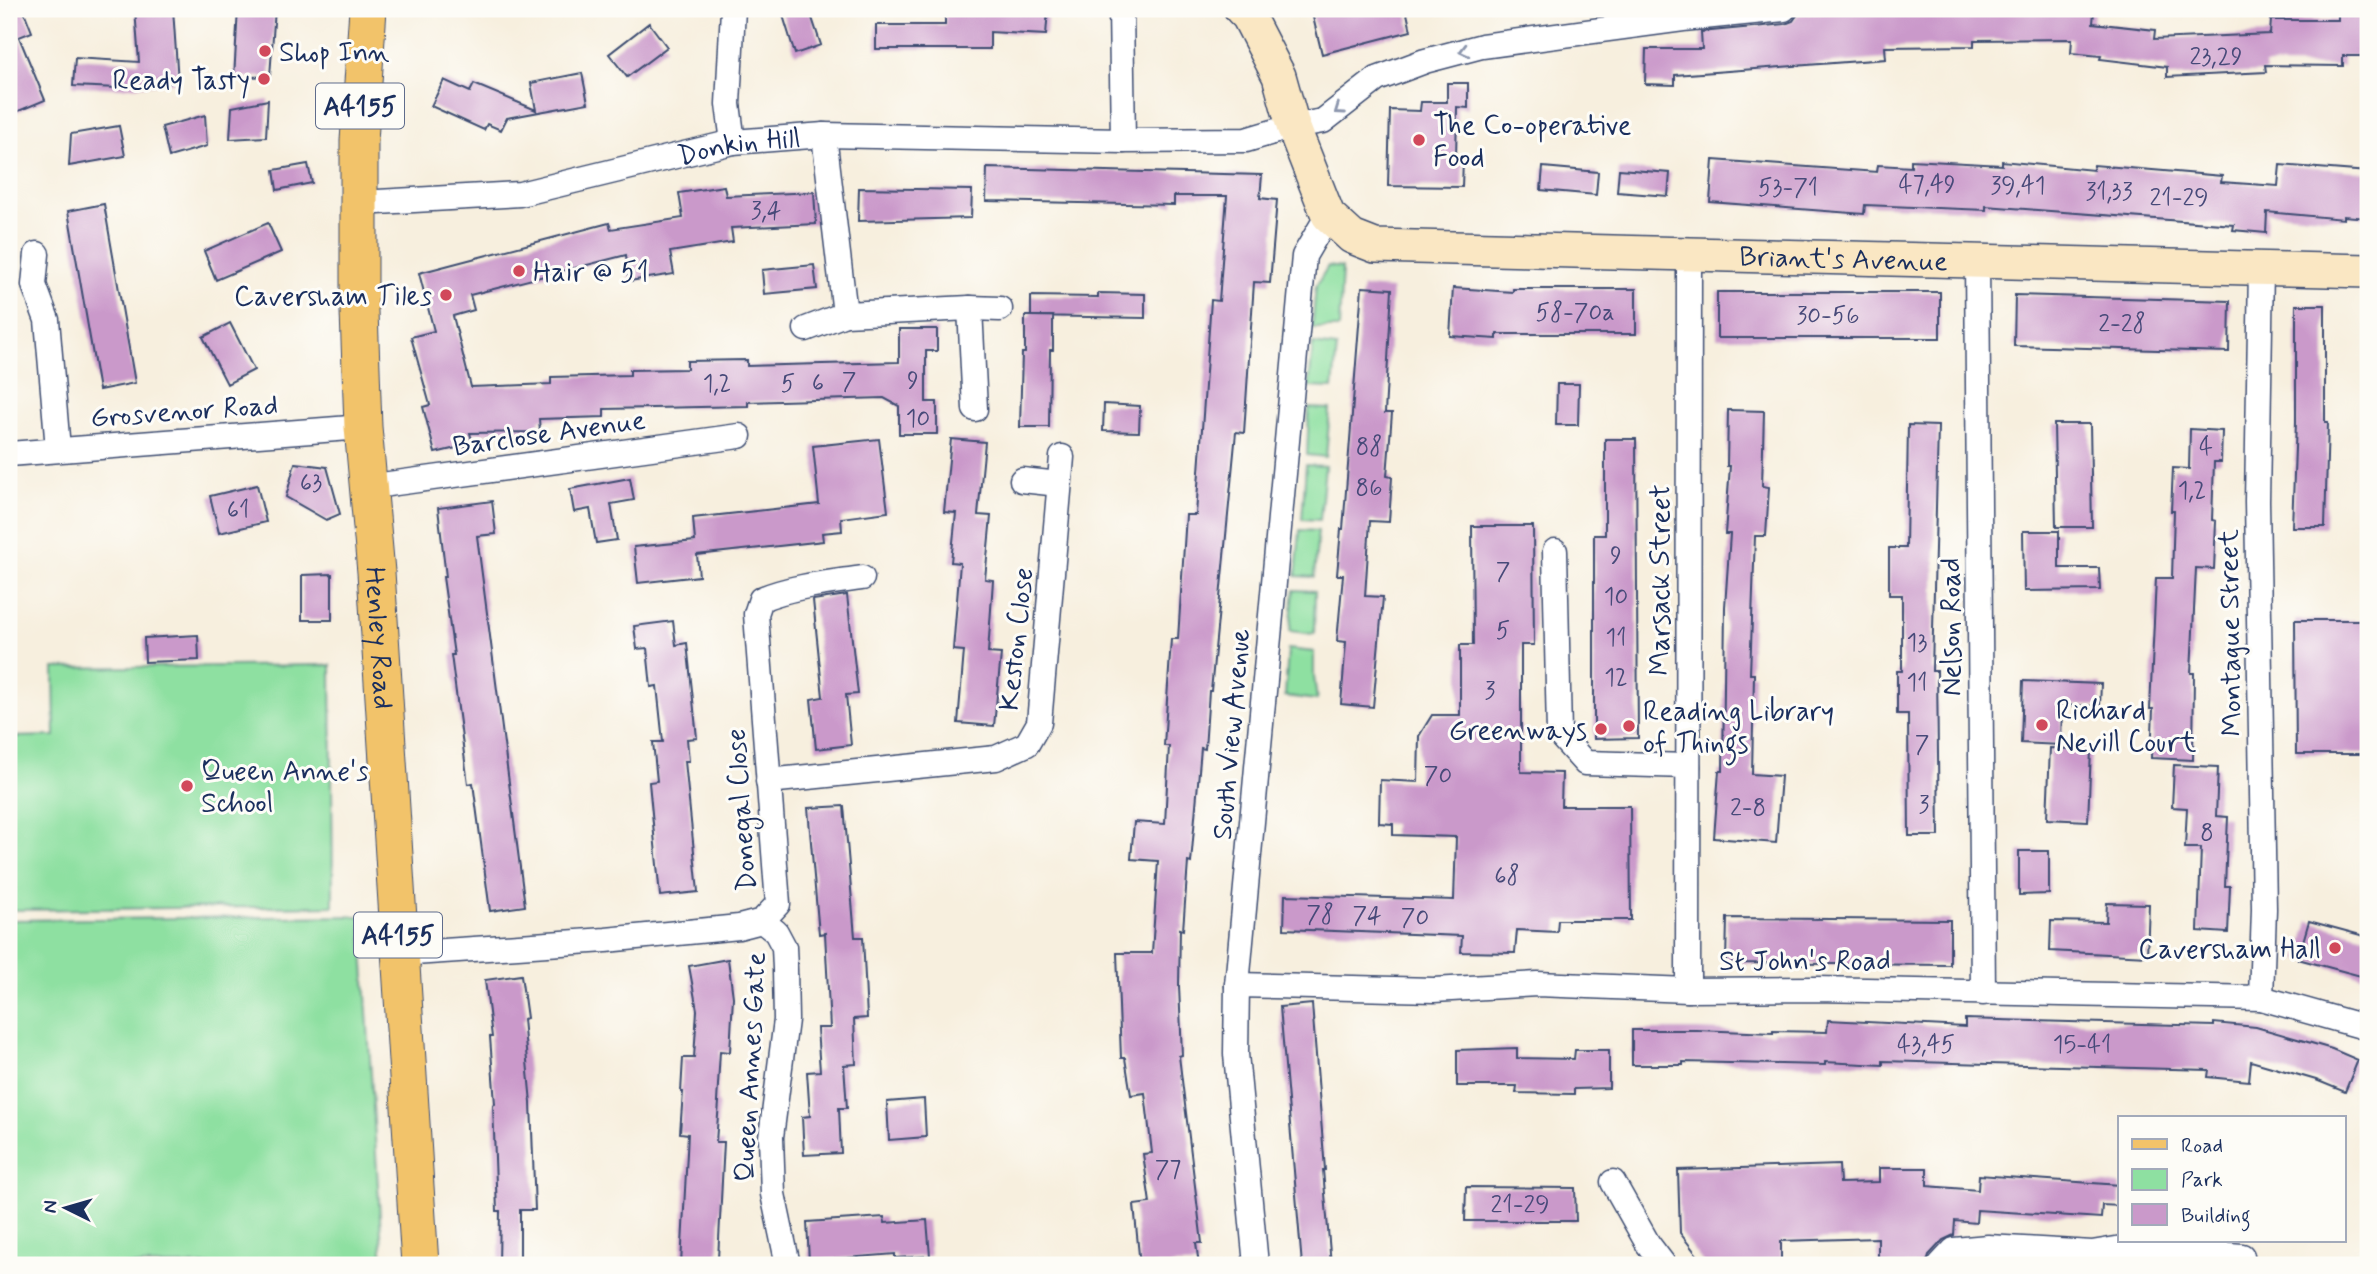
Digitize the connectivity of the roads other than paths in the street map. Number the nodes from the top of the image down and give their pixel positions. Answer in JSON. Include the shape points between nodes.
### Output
{"nodes":[{"id":1,"x":368,"y":9,"type":"edge"},
{"id":2,"x":733,"y":9,"type":"edge"},
{"id":3,"x":1121,"y":9,"type":"edge"},
{"id":4,"x":1241,"y":9,"type":"edge"},
{"id":5,"x":1784,"y":9,"type":"edge"},
{"id":6,"x":1293,"y":126,"type":"junction"},
{"id":7,"x":824,"y":135,"type":"junction"},
{"id":8,"x":1123,"y":141,"type":"junction"},
{"id":9,"x":733,"y":142,"type":"junction"},
{"id":10,"x":359,"y":203,"type":"junction"},
{"id":11,"x":1328,"y":215,"type":"junction"},
{"id":12,"x":37,"y":254,"type":"dead end"},
{"id":13,"x":1689,"y":254,"type":"junction"},
{"id":14,"x":1977,"y":261,"type":"junction"},
{"id":15,"x":2261,"y":268,"type":"junction"},
{"id":16,"x":2368,"y":271,"type":"edge"},
{"id":17,"x":970,"y":308,"type":"junction"},
{"id":18,"x":1000,"y":309,"type":"dead end"},
{"id":19,"x":845,"y":314,"type":"junction"},
{"id":20,"x":806,"y":329,"type":"dead end"},
{"id":21,"x":975,"y":409,"type":"dead end"},
{"id":22,"x":363,"y":427,"type":"junction"},
{"id":23,"x":739,"y":436,"type":"dead end"},
{"id":24,"x":58,"y":449,"type":"junction"},
{"id":25,"x":9,"y":454,"type":"edge"},
{"id":26,"x":1062,"y":457,"type":"dead end"},
{"id":27,"x":1022,"y":480,"type":"dead end"},
{"id":28,"x":1059,"y":484,"type":"junction"},
{"id":29,"x":367,"y":487,"type":"junction"},
{"id":30,"x":1555,"y":551,"type":"dead end"},
{"id":31,"x":862,"y":578,"type":"dead end"},
{"id":32,"x":1688,"y":766,"type":"junction"},
{"id":33,"x":768,"y":781,"type":"junction"},
{"id":34,"x":762,"y":921,"type":"junction"},
{"id":35,"x":399,"y":954,"type":"junction"},
{"id":36,"x":1237,"y":985,"type":"junction"},
{"id":37,"x":1688,"y":990,"type":"junction"},
{"id":38,"x":1983,"y":993,"type":"junction"},
{"id":39,"x":2261,"y":998,"type":"junction"},
{"id":40,"x":2368,"y":1028,"type":"edge"},
{"id":41,"x":1613,"y":1182,"type":"dead end"},
{"id":42,"x":2242,"y":1256,"type":"dead end"},
{"id":43,"x":2160,"y":1258,"type":"edge"},
{"id":44,"x":420,"y":1265,"type":"edge"},
{"id":45,"x":788,"y":1265,"type":"edge"},
{"id":46,"x":1256,"y":1265,"type":"edge"},
{"id":47,"x":1664,"y":1265,"type":"edge"},
{"id":48,"x":1940,"y":1265,"type":"edge"}],
"edges":[{"from":1,"to":10,"type":"main road","name":"Henley Road","number":"A4155"},
{"from":2,"to":9,"type":"street","via":[[728,104]]},
{"from":3,"to":8,"type":"street"},
{"from":4,"to":6,"type":"main road","via":[[1279,76]]},
{"from":5,"to":6,"type":"street","name":"Donkin Hill","one_way":true,"via":[[1482,46],[1377,79],[1324,121]]},
{"from":6,"to":8,"type":"street","name":"Donkin Hill","via":[[1246,140]]},
{"from":6,"to":11,"type":"main road"},
{"from":7,"to":8,"type":"street","name":"Donkin Hill"},
{"from":7,"to":9,"type":"street","name":"Donkin Hill"},
{"from":7,"to":19,"type":"street"},
{"from":9,"to":10,"type":"street","name":"Donkin Hill","via":[[520,194]]},
{"from":10,"to":22,"type":"main road","name":"Henley Road","number":"A4155"},
{"from":11,"to":13,"type":"main road","name":"Briant's Avenue","via":[[1352,237],[1375,246]]},
{"from":11,"to":36,"type":"street","name":"South View Avenue","via":[[1304,256]]},
{"from":12,"to":24,"type":"street","via":[[34,285],[47,320]]},
{"from":13,"to":14,"type":"main road","name":"Briant's Avenue"},
{"from":13,"to":32,"type":"street","name":"Marsack Street"},
{"from":14,"to":15,"type":"main road","name":"Briant's Avenue"},
{"from":14,"to":38,"type":"street","name":"Nelson Road"},
{"from":15,"to":16,"type":"main road","name":"Briant's Avenue"},
{"from":15,"to":39,"type":"street","name":"Montague Street","via":[[2257,501],[2264,909]]},
{"from":17,"to":18,"type":"street"},
{"from":17,"to":19,"type":"street"},
{"from":17,"to":21,"type":"street"},
{"from":19,"to":20,"type":"street"},
{"from":22,"to":24,"type":"street","name":"Grosvenor Road"},
{"from":22,"to":29,"type":"main road","name":"Henley Road","number":"A4155"},
{"from":23,"to":29,"type":"street","name":"Barclose Avenue"},
{"from":24,"to":25,"type":"street","name":"Grosvenor Road"},
{"from":26,"to":28,"type":"street","name":"Keston Close"},
{"from":27,"to":28,"type":"street"},
{"from":28,"to":33,"type":"street","name":"Keston Close","via":[[1039,723],[1027,744],[996,758]]},
{"from":29,"to":35,"type":"main road","name":"Henley Road","number":"A4155"},
{"from":30,"to":32,"type":"street","via":[[1559,734],[1585,763]]},
{"from":31,"to":33,"type":"street","name":"Donegal Close","via":[[802,586],[761,599],[757,614]]},
{"from":32,"to":37,"type":"street","name":"Marsack Street"},
{"from":33,"to":34,"type":"street","name":"Donegal Close","via":[[778,904]]},
{"from":34,"to":35,"type":"street","name":"Donegal Close","via":[[606,940]]},
{"from":34,"to":45,"type":"street","name":"Queen Annes Gate","via":[[776,932],[784,947],[786,1020],[771,1137],[773,1194]]},
{"from":35,"to":44,"type":"main road","name":"Henley Road","number":"A4155"},
{"from":36,"to":37,"type":"street","name":"St John's Road","via":[[1434,990],[1536,984]]},
{"from":36,"to":46,"type":"street","name":"South View Avenue","via":[[1236,1054]]},
{"from":37,"to":38,"type":"street","name":"St John's Road"},
{"from":38,"to":39,"type":"street","name":"St John's Road"},
{"from":39,"to":40,"type":"street","name":"St John's Road"},
{"from":41,"to":47,"type":"street"},
{"from":42,"to":43,"type":"street"},
{"from":43,"to":48,"type":"street","via":[[2129,1247],[2092,1253],[1988,1247],[1954,1250]]}]}
